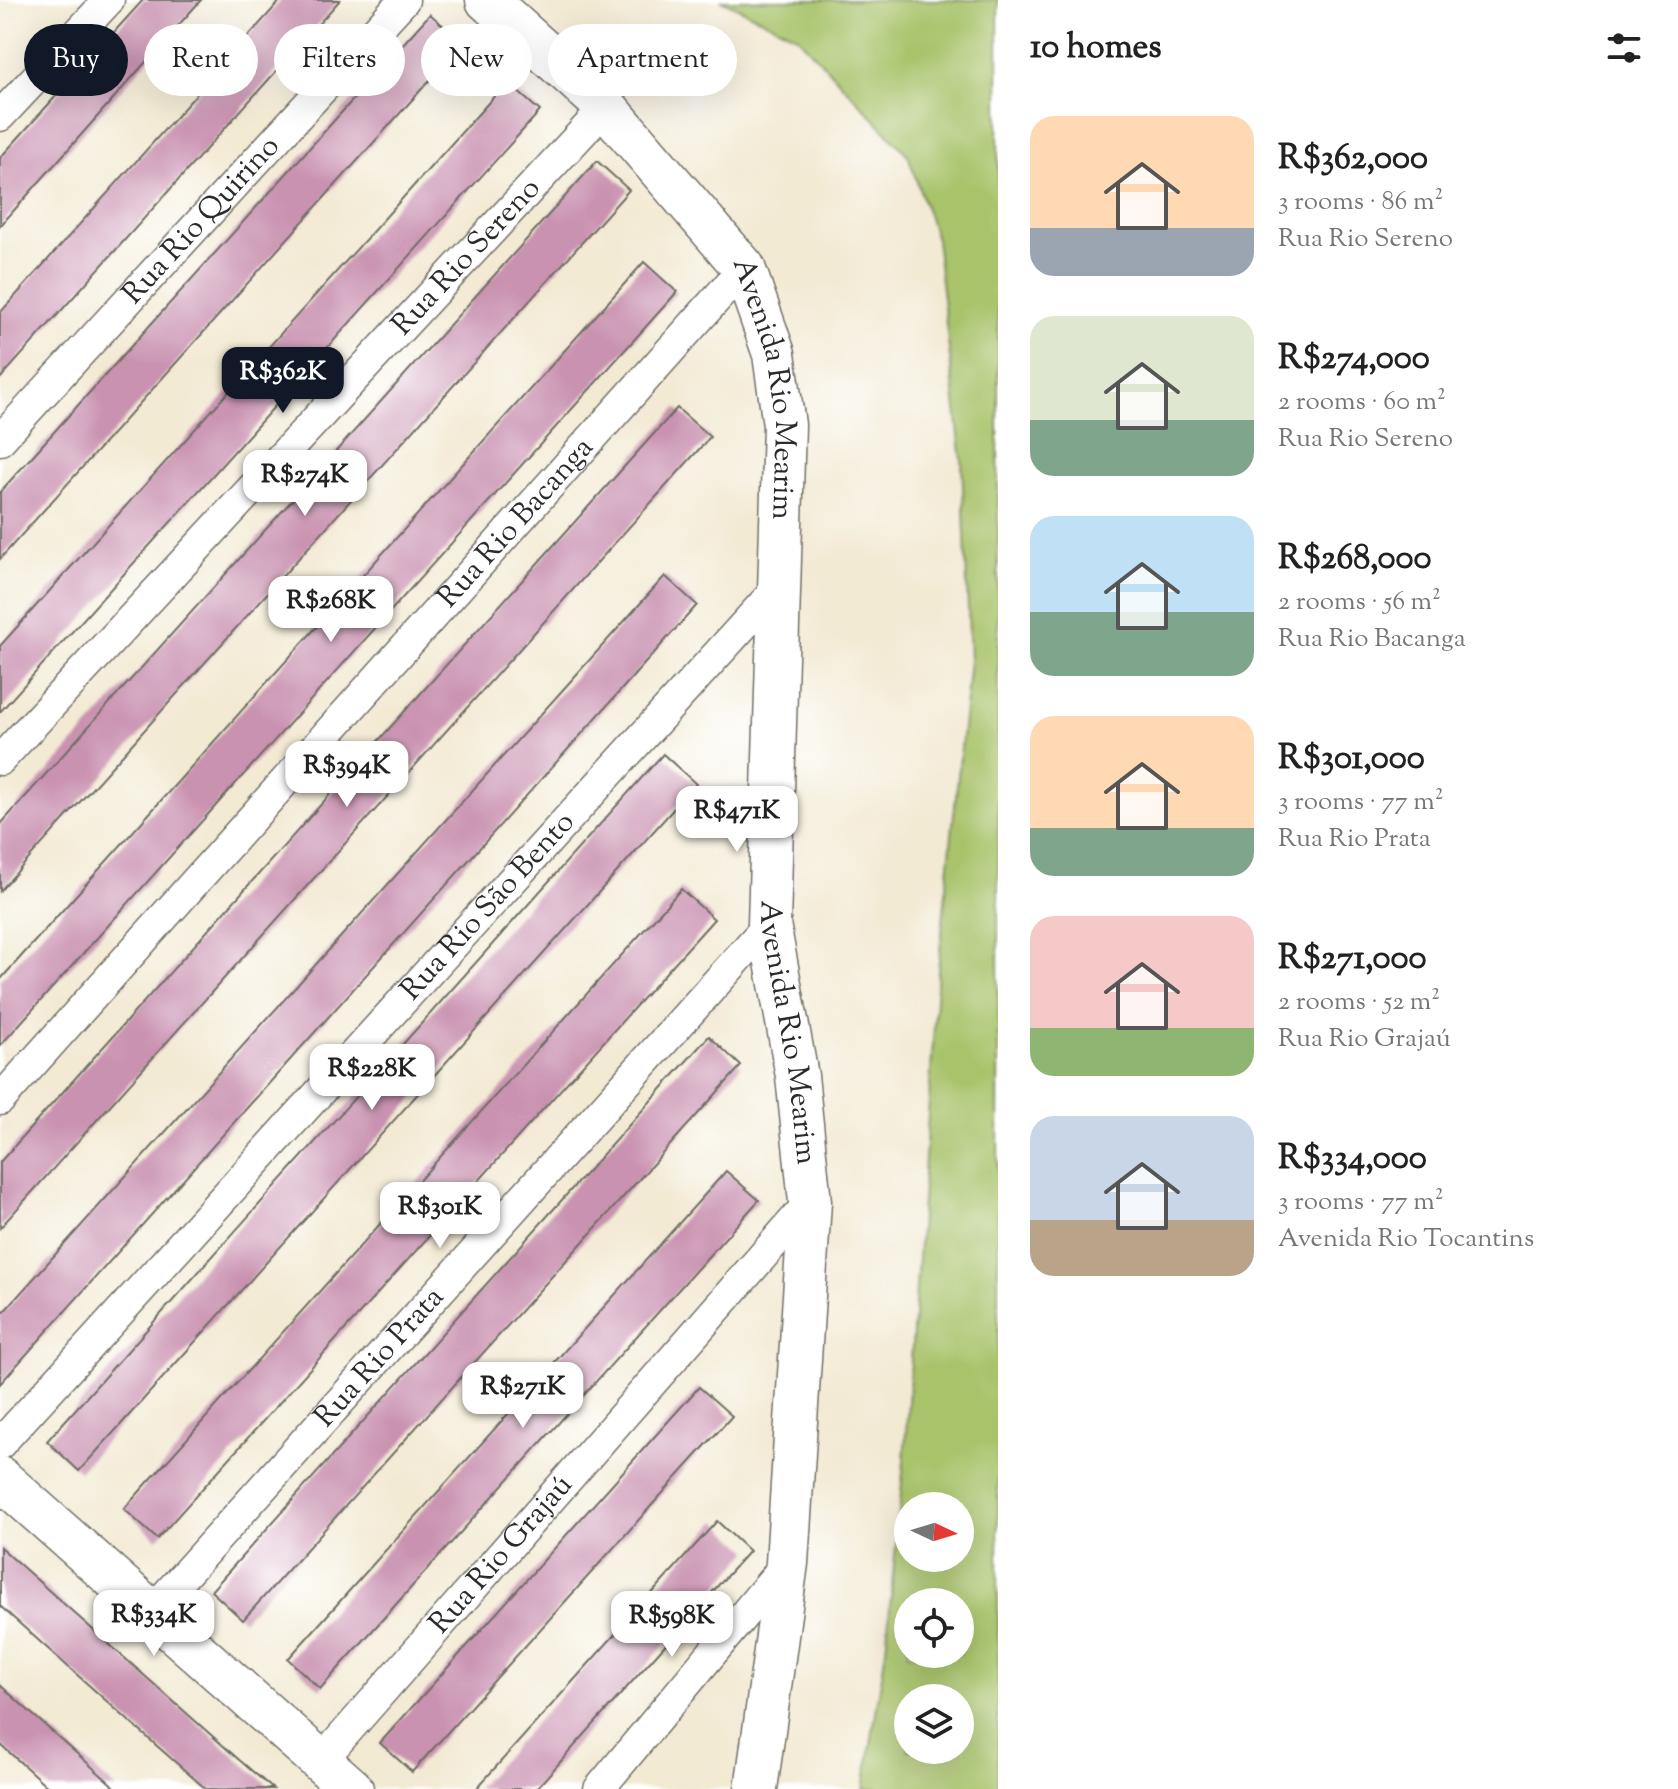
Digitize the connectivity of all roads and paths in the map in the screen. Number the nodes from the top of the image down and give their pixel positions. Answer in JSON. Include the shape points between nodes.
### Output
{"nodes":[{"id":1,"x":109,"y":0,"type":"edge"},
{"id":2,"x":404,"y":0,"type":"edge"},
{"id":3,"x":487,"y":0,"type":"edge"},
{"id":4,"x":606,"y":107,"type":"junction"},
{"id":5,"x":0,"y":116,"type":"edge"},
{"id":6,"x":744,"y":268,"type":"junction"},
{"id":7,"x":0,"y":440,"type":"edge"},
{"id":8,"x":782,"y":583,"type":"junction"},
{"id":9,"x":0,"y":760,"type":"edge"},
{"id":10,"x":769,"y":924,"type":"junction"},
{"id":11,"x":0,"y":1100,"type":"edge"},
{"id":12,"x":810,"y":1202,"type":"junction"},
{"id":13,"x":0,"y":1444,"type":"edge"},
{"id":14,"x":0,"y":1478,"type":"edge"},
{"id":15,"x":787,"y":1563,"type":"junction"},
{"id":16,"x":151,"y":1612,"type":"junction"},
{"id":17,"x":321,"y":1761,"type":"junction"},
{"id":18,"x":352,"y":1789,"type":"edge"},
{"id":19,"x":599,"y":1789,"type":"edge"},
{"id":20,"x":756,"y":1789,"type":"edge"}],
"edges":[{"from":1,"to":5,"type":"street"},
{"from":2,"to":7,"type":"street","name":"Rua Rio Quirino"},
{"from":3,"to":4,"type":"street","name":"Avenida Rio Mearim"},
{"from":4,"to":6,"type":"street","name":"Avenida Rio Mearim"},
{"from":4,"to":9,"type":"street","name":"Rua Rio Sereno"},
{"from":6,"to":8,"type":"street","name":"Avenida Rio Mearim","via":[[774,354],[784,425]]},
{"from":6,"to":11,"type":"street","name":"Rua Rio Bacanga"},
{"from":8,"to":10,"type":"street","name":"Avenida Rio Mearim"},
{"from":8,"to":13,"type":"street","name":"Rua Rio São Bento"},
{"from":10,"to":12,"type":"street","name":"Avenida Rio Mearim","via":[[797,1076]]},
{"from":10,"to":16,"type":"street","name":"Rua Rio Prata"},
{"from":12,"to":15,"type":"street","name":"Avenida Rio Mearim"},
{"from":12,"to":17,"type":"street","name":"Rua Rio Grajaú"},
{"from":14,"to":16,"type":"street"},
{"from":15,"to":19,"type":"street"},
{"from":15,"to":20,"type":"street","name":"Avenida Rio Mearim"},
{"from":16,"to":17,"type":"street"},
{"from":17,"to":18,"type":"street"}]}
